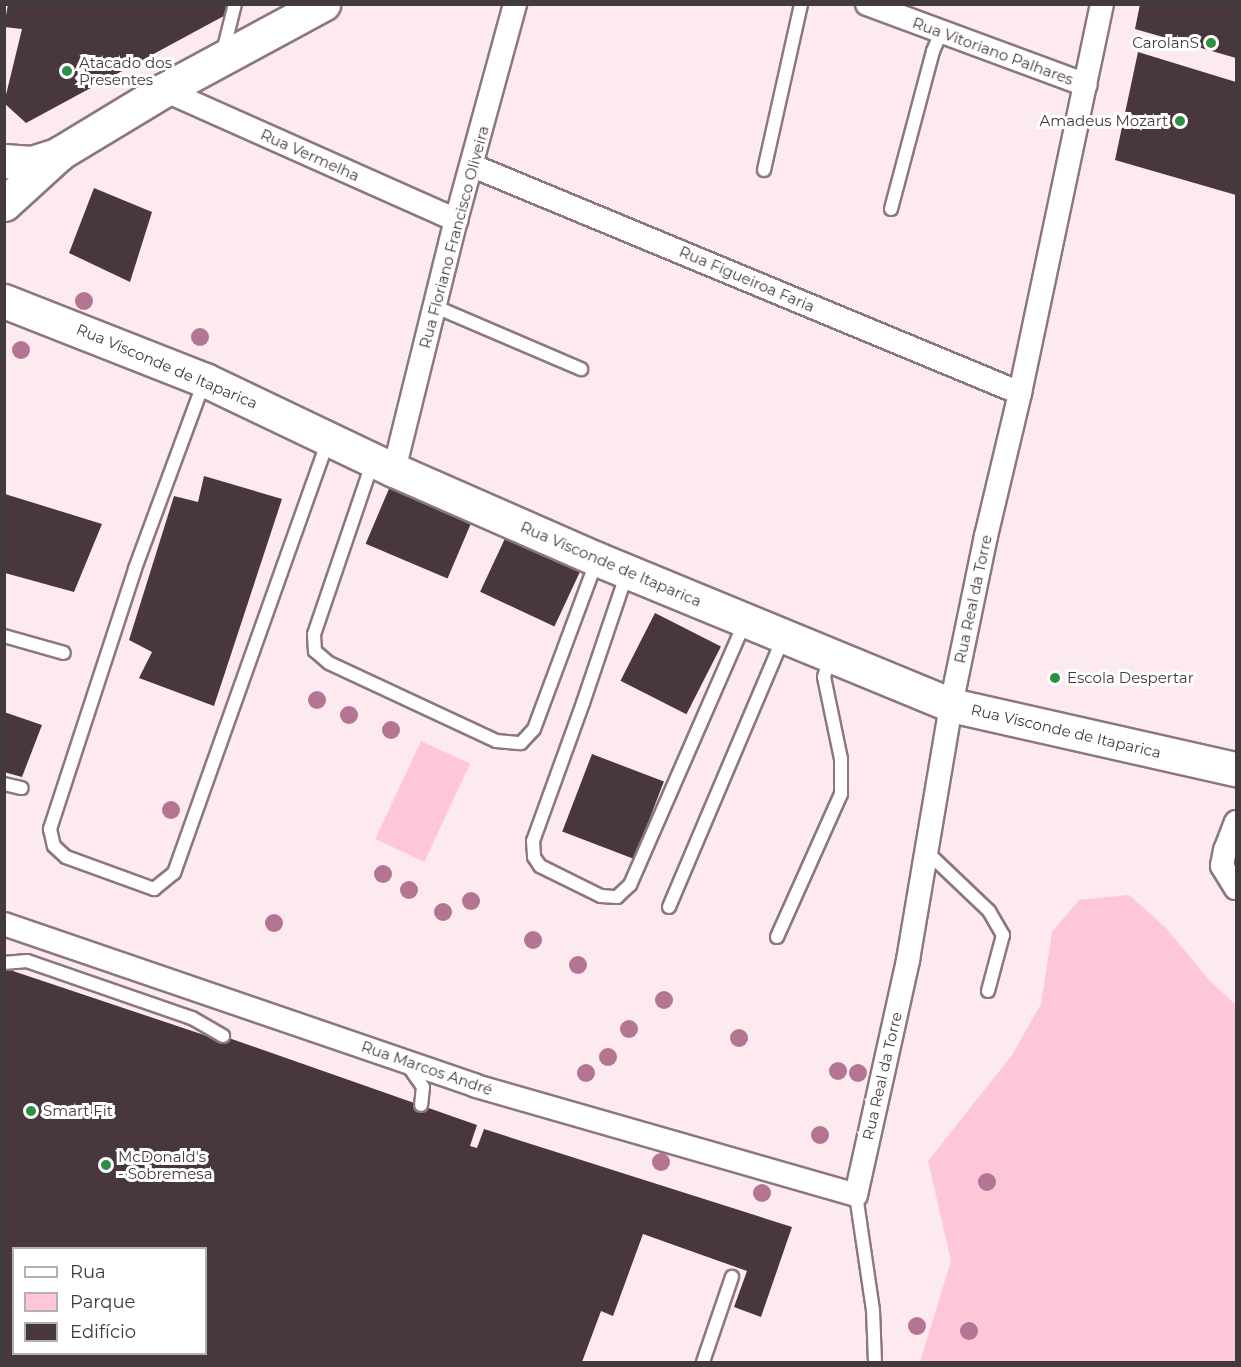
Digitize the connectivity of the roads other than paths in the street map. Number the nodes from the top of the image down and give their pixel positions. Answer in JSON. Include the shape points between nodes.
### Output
{"nodes":[{"id":1,"x":235,"y":4,"type":"edge"},
{"id":2,"x":323,"y":4,"type":"edge"},
{"id":3,"x":515,"y":4,"type":"edge"},
{"id":4,"x":801,"y":4,"type":"edge"},
{"id":5,"x":867,"y":4,"type":"edge"},
{"id":6,"x":1102,"y":4,"type":"edge"},
{"id":7,"x":942,"y":31,"type":"junction"},
{"id":8,"x":222,"y":59,"type":"junction"},
{"id":9,"x":1086,"y":85,"type":"junction"},
{"id":10,"x":164,"y":90,"type":"junction"},
{"id":11,"x":60,"y":153,"type":"junction"},
{"id":12,"x":4,"y":161,"type":"edge"},
{"id":13,"x":473,"y":166,"type":"junction"},
{"id":14,"x":764,"y":170,"type":"dead end"},
{"id":15,"x":4,"y":204,"type":"edge"},
{"id":16,"x":891,"y":209,"type":"dead end"},
{"id":17,"x":456,"y":220,"type":"junction"},
{"id":18,"x":4,"y":301,"type":"edge"},
{"id":19,"x":436,"y":307,"type":"junction"},
{"id":20,"x":581,"y":369,"type":"dead end"},
{"id":21,"x":205,"y":381,"type":"junction"},
{"id":22,"x":1020,"y":393,"type":"junction"},
{"id":23,"x":329,"y":438,"type":"junction"},
{"id":24,"x":384,"y":465,"type":"junction"},
{"id":25,"x":597,"y":559,"type":"junction"},
{"id":26,"x":627,"y":572,"type":"junction"},
{"id":27,"x":746,"y":621,"type":"junction"},
{"id":28,"x":4,"y":636,"type":"edge"},
{"id":29,"x":784,"y":638,"type":"junction"},
{"id":30,"x":64,"y":653,"type":"dead end"},
{"id":31,"x":831,"y":656,"type":"junction"},
{"id":32,"x":951,"y":705,"type":"junction"},
{"id":33,"x":1236,"y":769,"type":"edge"},
{"id":34,"x":4,"y":783,"type":"edge"},
{"id":35,"x":21,"y":788,"type":"dead end"},
{"id":36,"x":1236,"y":822,"type":"edge"},
{"id":37,"x":926,"y":851,"type":"junction"},
{"id":38,"x":1236,"y":888,"type":"edge"},
{"id":39,"x":669,"y":907,"type":"dead end"},
{"id":40,"x":4,"y":924,"type":"edge"},
{"id":41,"x":777,"y":937,"type":"dead end"},
{"id":42,"x":4,"y":963,"type":"edge"},
{"id":43,"x":988,"y":992,"type":"dead end"},
{"id":44,"x":223,"y":1036,"type":"dead end"},
{"id":45,"x":401,"y":1060,"type":"junction"},
{"id":46,"x":421,"y":1105,"type":"dead end"},
{"id":47,"x":856,"y":1195,"type":"junction"},
{"id":48,"x":732,"y":1277,"type":"dead end"},
{"id":49,"x":704,"y":1362,"type":"edge"},
{"id":50,"x":875,"y":1362,"type":"edge"}],
"edges":[{"from":1,"to":8,"type":"lane"},
{"from":2,"to":8,"type":"street"},
{"from":3,"to":13,"type":"street","name":"Rua Floriano Francisco Oliveira"},
{"from":4,"to":14,"type":"lane"},
{"from":5,"to":7,"type":"street","name":"Rua Vitoriano Palhares"},
{"from":6,"to":9,"type":"street","name":"Rua Real da Torre"},
{"from":7,"to":9,"type":"street","name":"Rua Vitoriano Palhares"},
{"from":7,"to":16,"type":"lane","via":[[933,51]]},
{"from":8,"to":10,"type":"street"},
{"from":9,"to":22,"type":"street","name":"Rua Real da Torre"},
{"from":10,"to":11,"type":"street"},
{"from":10,"to":17,"type":"street","name":"Rua Vermelha"},
{"from":11,"to":12,"type":"street","via":[[32,163]]},
{"from":11,"to":15,"type":"street"},
{"from":13,"to":17,"type":"street","name":"Rua Floriano Francisco Oliveira"},
{"from":13,"to":22,"type":"street","name":"Rua Figueiroa Faria"},
{"from":17,"to":19,"type":"street","name":"Rua Floriano Francisco Oliveira"},
{"from":18,"to":21,"type":"street","name":"Rua Visconde de Itaparica"},
{"from":19,"to":20,"type":"lane"},
{"from":19,"to":24,"type":"street","name":"Rua Floriano Francisco Oliveira"},
{"from":21,"to":23,"type":"street","name":"Rua Visconde de Itaparica"},
{"from":21,"to":23,"type":"lane","via":[[135,569],[50,829],[54,846],[66,856],[154,890],[174,873]]},
{"from":22,"to":32,"type":"street","name":"Rua Real da Torre"},
{"from":23,"to":24,"type":"street","name":"Rua Visconde de Itaparica"},
{"from":24,"to":25,"type":"street","name":"Rua Visconde de Itaparica"},
{"from":24,"to":25,"type":"lane","via":[[314,634],[315,651],[329,663],[496,741],[521,743],[534,729]]},
{"from":25,"to":26,"type":"street","name":"Rua Visconde de Itaparica"},
{"from":26,"to":27,"type":"street","name":"Rua Visconde de Itaparica"},
{"from":26,"to":27,"type":"lane","via":[[533,841],[534,857],[540,866],[601,896],[617,897],[630,885]]},
{"from":27,"to":29,"type":"street","name":"Rua Visconde de Itaparica"},
{"from":28,"to":30,"type":"lane"},
{"from":29,"to":31,"type":"street","name":"Rua Visconde de Itaparica"},
{"from":29,"to":39,"type":"lane"},
{"from":31,"to":32,"type":"street","name":"Rua Visconde de Itaparica"},
{"from":31,"to":41,"type":"lane","via":[[824,677],[842,759],[841,794]]},
{"from":32,"to":33,"type":"street","name":"Rua Visconde de Itaparica"},
{"from":32,"to":37,"type":"street","name":"Rua Real da Torre"},
{"from":34,"to":35,"type":"lane"},
{"from":36,"to":38,"type":"street","via":[[1222,866]]},
{"from":37,"to":43,"type":"lane","via":[[989,911],[1003,935]]},
{"from":37,"to":47,"type":"street","name":"Rua Real da Torre","via":[[908,960]]},
{"from":40,"to":45,"type":"street","name":"Rua Marcos André"},
{"from":42,"to":44,"type":"lane","via":[[27,961],[192,1018]]},
{"from":45,"to":46,"type":"lane","via":[[423,1087]]},
{"from":45,"to":47,"type":"street","name":"Rua Marcos André","via":[[484,1088]]},
{"from":47,"to":50,"type":"lane","via":[[873,1310]]},
{"from":48,"to":49,"type":"lane"}]}
